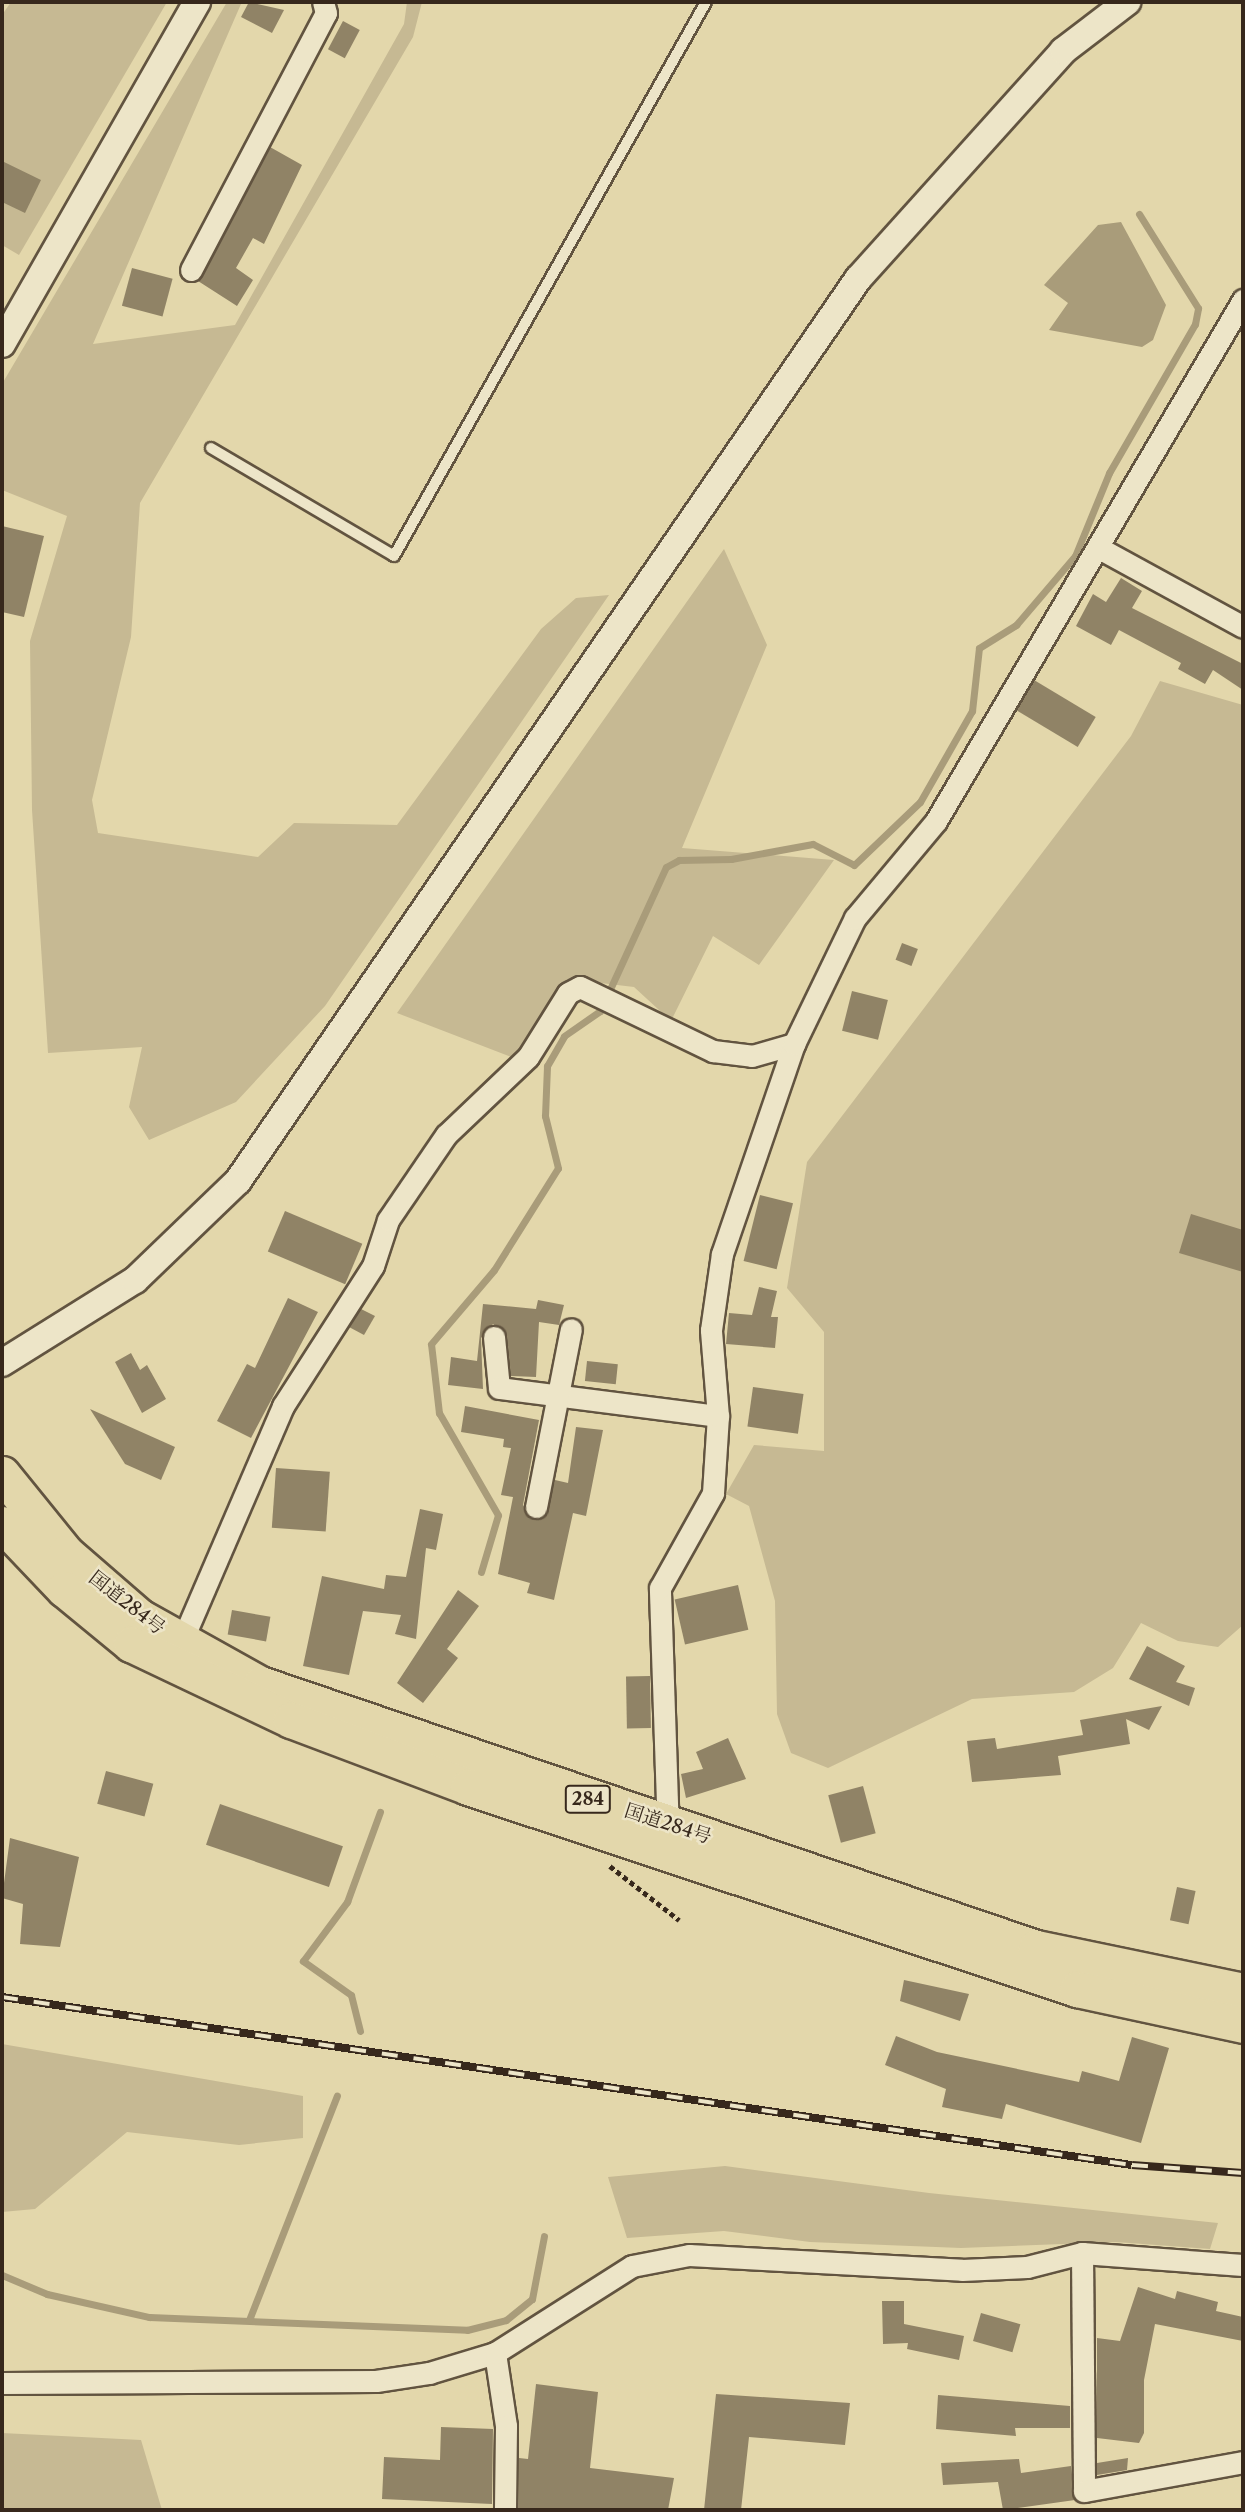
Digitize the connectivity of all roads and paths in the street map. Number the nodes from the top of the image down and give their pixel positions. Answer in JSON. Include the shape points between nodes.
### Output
{"nodes":[{"id":1,"x":197,"y":2,"type":"edge"},
{"id":2,"x":323,"y":2,"type":"edge"},
{"id":3,"x":706,"y":2,"type":"edge"},
{"id":4,"x":1127,"y":2,"type":"edge"},
{"id":5,"x":191,"y":270,"type":"dead end"},
{"id":6,"x":1243,"y":300,"type":"edge"},
{"id":7,"x":2,"y":344,"type":"edge"},
{"id":8,"x":211,"y":448,"type":"dead end"},
{"id":9,"x":1099,"y":548,"type":"junction"},
{"id":10,"x":1243,"y":627,"type":"edge"},
{"id":11,"x":794,"y":1044,"type":"junction"},
{"id":12,"x":571,"y":1329,"type":"dead end"},
{"id":13,"x":494,"y":1337,"type":"dead end"},
{"id":14,"x":2,"y":1363,"type":"edge"},
{"id":15,"x":560,"y":1396,"type":"junction"},
{"id":16,"x":718,"y":1416,"type":"junction"},
{"id":17,"x":2,"y":1474,"type":"edge"},
{"id":18,"x":536,"y":1507,"type":"dead end"},
{"id":19,"x":2,"y":1524,"type":"edge"},
{"id":20,"x":181,"y":1643,"type":"junction"},
{"id":21,"x":590,"y":1828,"type":"junction"},
{"id":22,"x":668,"y":1839,"type":"junction"},
{"id":23,"x":679,"y":1920,"type":"dead end"},
{"id":24,"x":1243,"y":1991,"type":"edge"},
{"id":25,"x":1243,"y":2025,"type":"edge"},
{"id":26,"x":1082,"y":2253,"type":"junction"},
{"id":27,"x":1243,"y":2265,"type":"edge"},
{"id":28,"x":495,"y":2353,"type":"junction"},
{"id":29,"x":2,"y":2383,"type":"edge"},
{"id":30,"x":1243,"y":2462,"type":"edge"},
{"id":31,"x":505,"y":2510,"type":"edge"}],
"edges":[{"from":1,"to":7,"type":"street"},
{"from":2,"to":5,"type":"street","via":[[326,13]]},
{"from":3,"to":8,"type":"lane","via":[[394,556]]},
{"from":4,"to":14,"type":"street","via":[[1063,51],[858,279],[238,1181],[135,1280]]},
{"from":6,"to":9,"type":"street"},
{"from":9,"to":10,"type":"street"},
{"from":9,"to":11,"type":"street","via":[[936,821],[855,918]]},
{"from":11,"to":16,"type":"street","via":[[722,1254],[711,1330]]},
{"from":11,"to":20,"type":"street","via":[[751,1056],[713,1051],[580,987],[568,993],[528,1057],[446,1135],[388,1220],[373,1266],[283,1406]]},
{"from":12,"to":15,"type":"street"},
{"from":13,"to":15,"type":"street","via":[[499,1388]]},
{"from":15,"to":16,"type":"street"},
{"from":15,"to":18,"type":"street"},
{"from":16,"to":22,"type":"street","via":[[713,1493],[660,1588]]},
{"from":17,"to":20,"type":"highway","name":"国道284号","number":"284","via":[[66,1553],[140,1618]]},
{"from":19,"to":21,"type":"highway","name":"国道284号","number":"284","via":[[64,1589],[131,1644],[204,1684]]},
{"from":20,"to":22,"type":"highway","name":"国道284号","number":"284","via":[[260,1684]]},
{"from":21,"to":22,"type":"highway","name":"国道284号","number":"284"},
{"from":21,"to":23,"type":"path","via":[[610,1866]]},
{"from":22,"to":24,"type":"highway","name":"国道284号","number":"284","via":[[1036,1948]]},
{"from":22,"to":25,"type":"highway","name":"国道284号","number":"284","via":[[1077,1989]]},
{"from":26,"to":27,"type":"street"},
{"from":26,"to":28,"type":"street","via":[[1003,2270],[689,2255],[632,2266]]},
{"from":26,"to":30,"type":"street","via":[[1084,2491]]},
{"from":28,"to":29,"type":"street","via":[[470,2365],[376,2381]]},
{"from":28,"to":31,"type":"street","via":[[506,2426]]}]}
